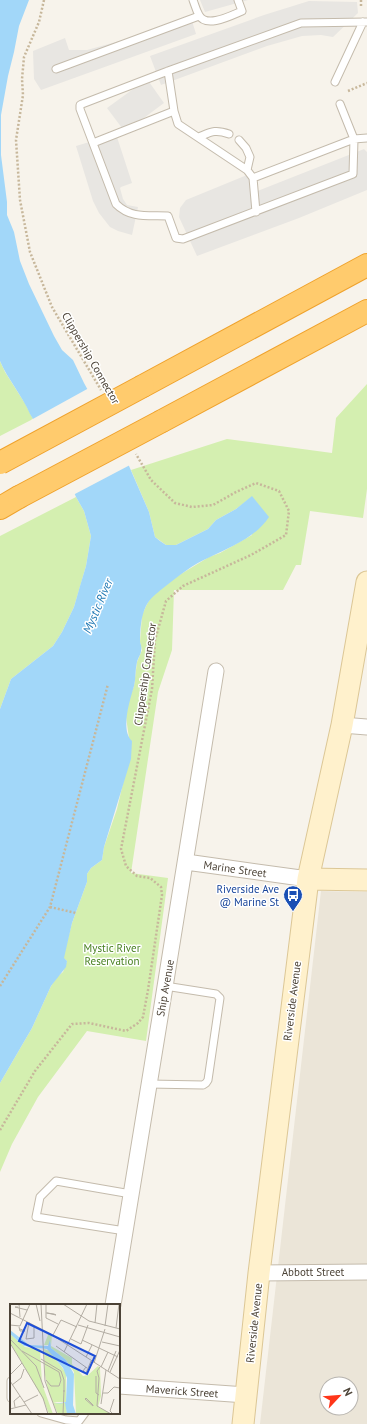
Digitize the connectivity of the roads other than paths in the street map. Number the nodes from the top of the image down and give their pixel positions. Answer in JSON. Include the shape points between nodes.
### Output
{"nodes":[{"id":1,"x":193,"y":0,"type":"edge"},
{"id":2,"x":238,"y":0,"type":"edge"},
{"id":3,"x":199,"y":16,"type":"junction"},
{"id":4,"x":365,"y":22,"type":"edge"},
{"id":5,"x":56,"y":68,"type":"dead end"},
{"id":6,"x":168,"y":71,"type":"junction"},
{"id":7,"x":335,"y":82,"type":"dead end"},
{"id":8,"x":340,"y":104,"type":"dead end"},
{"id":9,"x":174,"y":111,"type":"junction"},
{"id":10,"x":229,"y":134,"type":"dead end"},
{"id":11,"x":199,"y":138,"type":"junction"},
{"id":12,"x":367,"y":138,"type":"edge"},
{"id":13,"x":354,"y":139,"type":"junction"},
{"id":14,"x":239,"y":140,"type":"dead end"},
{"id":15,"x":93,"y":142,"type":"junction"},
{"id":16,"x":247,"y":170,"type":"junction"},
{"id":17,"x":253,"y":178,"type":"junction"},
{"id":18,"x":256,"y":212,"type":"junction"},
{"id":19,"x":367,"y":265,"type":"edge"},
{"id":20,"x":367,"y":311,"type":"edge"},
{"id":21,"x":0,"y":463,"type":"edge"},
{"id":22,"x":0,"y":508,"type":"edge"},
{"id":23,"x":367,"y":582,"type":"edge"},
{"id":24,"x":216,"y":671,"type":"dead end"},
{"id":25,"x":342,"y":725,"type":"junction"},
{"id":26,"x":367,"y":727,"type":"edge"},
{"id":27,"x":186,"y":862,"type":"junction"},
{"id":28,"x":308,"y":879,"type":"junction"},
{"id":29,"x":367,"y":880,"type":"edge"},
{"id":30,"x":165,"y":986,"type":"junction"},
{"id":31,"x":148,"y":1084,"type":"junction"},
{"id":32,"x":131,"y":1194,"type":"junction"},
{"id":33,"x":125,"y":1231,"type":"junction"},
{"id":34,"x":367,"y":1272,"type":"edge"},
{"id":35,"x":259,"y":1273,"type":"junction"},
{"id":36,"x":113,"y":1304,"type":"edge"},
{"id":37,"x":120,"y":1386,"type":"edge"},
{"id":38,"x":246,"y":1395,"type":"junction"},
{"id":39,"x":45,"y":1414,"type":"edge"},
{"id":40,"x":84,"y":1414,"type":"edge"},
{"id":41,"x":243,"y":1424,"type":"edge"}],
"edges":[{"from":1,"to":3,"type":"lane"},
{"from":2,"to":3,"type":"lane","via":[[242,11],[226,18],[212,21]]},
{"from":3,"to":5,"type":"lane"},
{"from":4,"to":6,"type":"lane","via":[[301,23]]},
{"from":4,"to":7,"type":"lane"},
{"from":6,"to":9,"type":"lane"},
{"from":6,"to":15,"type":"lane","via":[[80,106]]},
{"from":8,"to":13,"type":"lane"},
{"from":9,"to":11,"type":"lane","via":[[178,124]]},
{"from":9,"to":15,"type":"lane"},
{"from":10,"to":11,"type":"lane","via":[[219,131]]},
{"from":11,"to":16,"type":"lane"},
{"from":12,"to":13,"type":"lane"},
{"from":13,"to":17,"type":"lane"},
{"from":13,"to":18,"type":"lane","via":[[352,174]]},
{"from":14,"to":16,"type":"lane","via":[[250,158]]},
{"from":15,"to":18,"type":"lane","via":[[116,204],[130,214],[168,216],[176,238],[182,239]]},
{"from":16,"to":17,"type":"lane"},
{"from":17,"to":18,"type":"lane"},
{"from":19,"to":21,"type":"highway","bridge":true},
{"from":20,"to":22,"type":"highway","bridge":true},
{"from":23,"to":25,"type":"main road","name":"Riverside Avenue"},
{"from":24,"to":27,"type":"street","name":"Ship Avenue"},
{"from":25,"to":26,"type":"street"},
{"from":25,"to":28,"type":"main road","name":"Riverside Avenue"},
{"from":27,"to":28,"type":"street","name":"Marine Street"},
{"from":27,"to":30,"type":"street","name":"Ship Avenue"},
{"from":28,"to":29,"type":"main road"},
{"from":28,"to":35,"type":"main road","name":"Riverside Avenue"},
{"from":30,"to":31,"type":"street","name":"Ship Avenue"},
{"from":30,"to":31,"type":"lane","via":[[216,994],[220,998],[208,1080],[203,1085]]},
{"from":31,"to":32,"type":"street","name":"Ship Avenue"},
{"from":32,"to":33,"type":"street","name":"Ship Avenue"},
{"from":32,"to":33,"type":"lane","via":[[56,1182],[40,1197],[36,1217]]},
{"from":33,"to":36,"type":"street","name":"Ship Avenue"},
{"from":34,"to":35,"type":"street","name":"Abbott Street"},
{"from":35,"to":38,"type":"main road","name":"Riverside Avenue"},
{"from":37,"to":38,"type":"street","name":"Maverick Street"},
{"from":38,"to":41,"type":"main road","name":"Riverside Avenue"},
{"from":39,"to":40,"type":"lane","via":[[79,1421]]}]}
